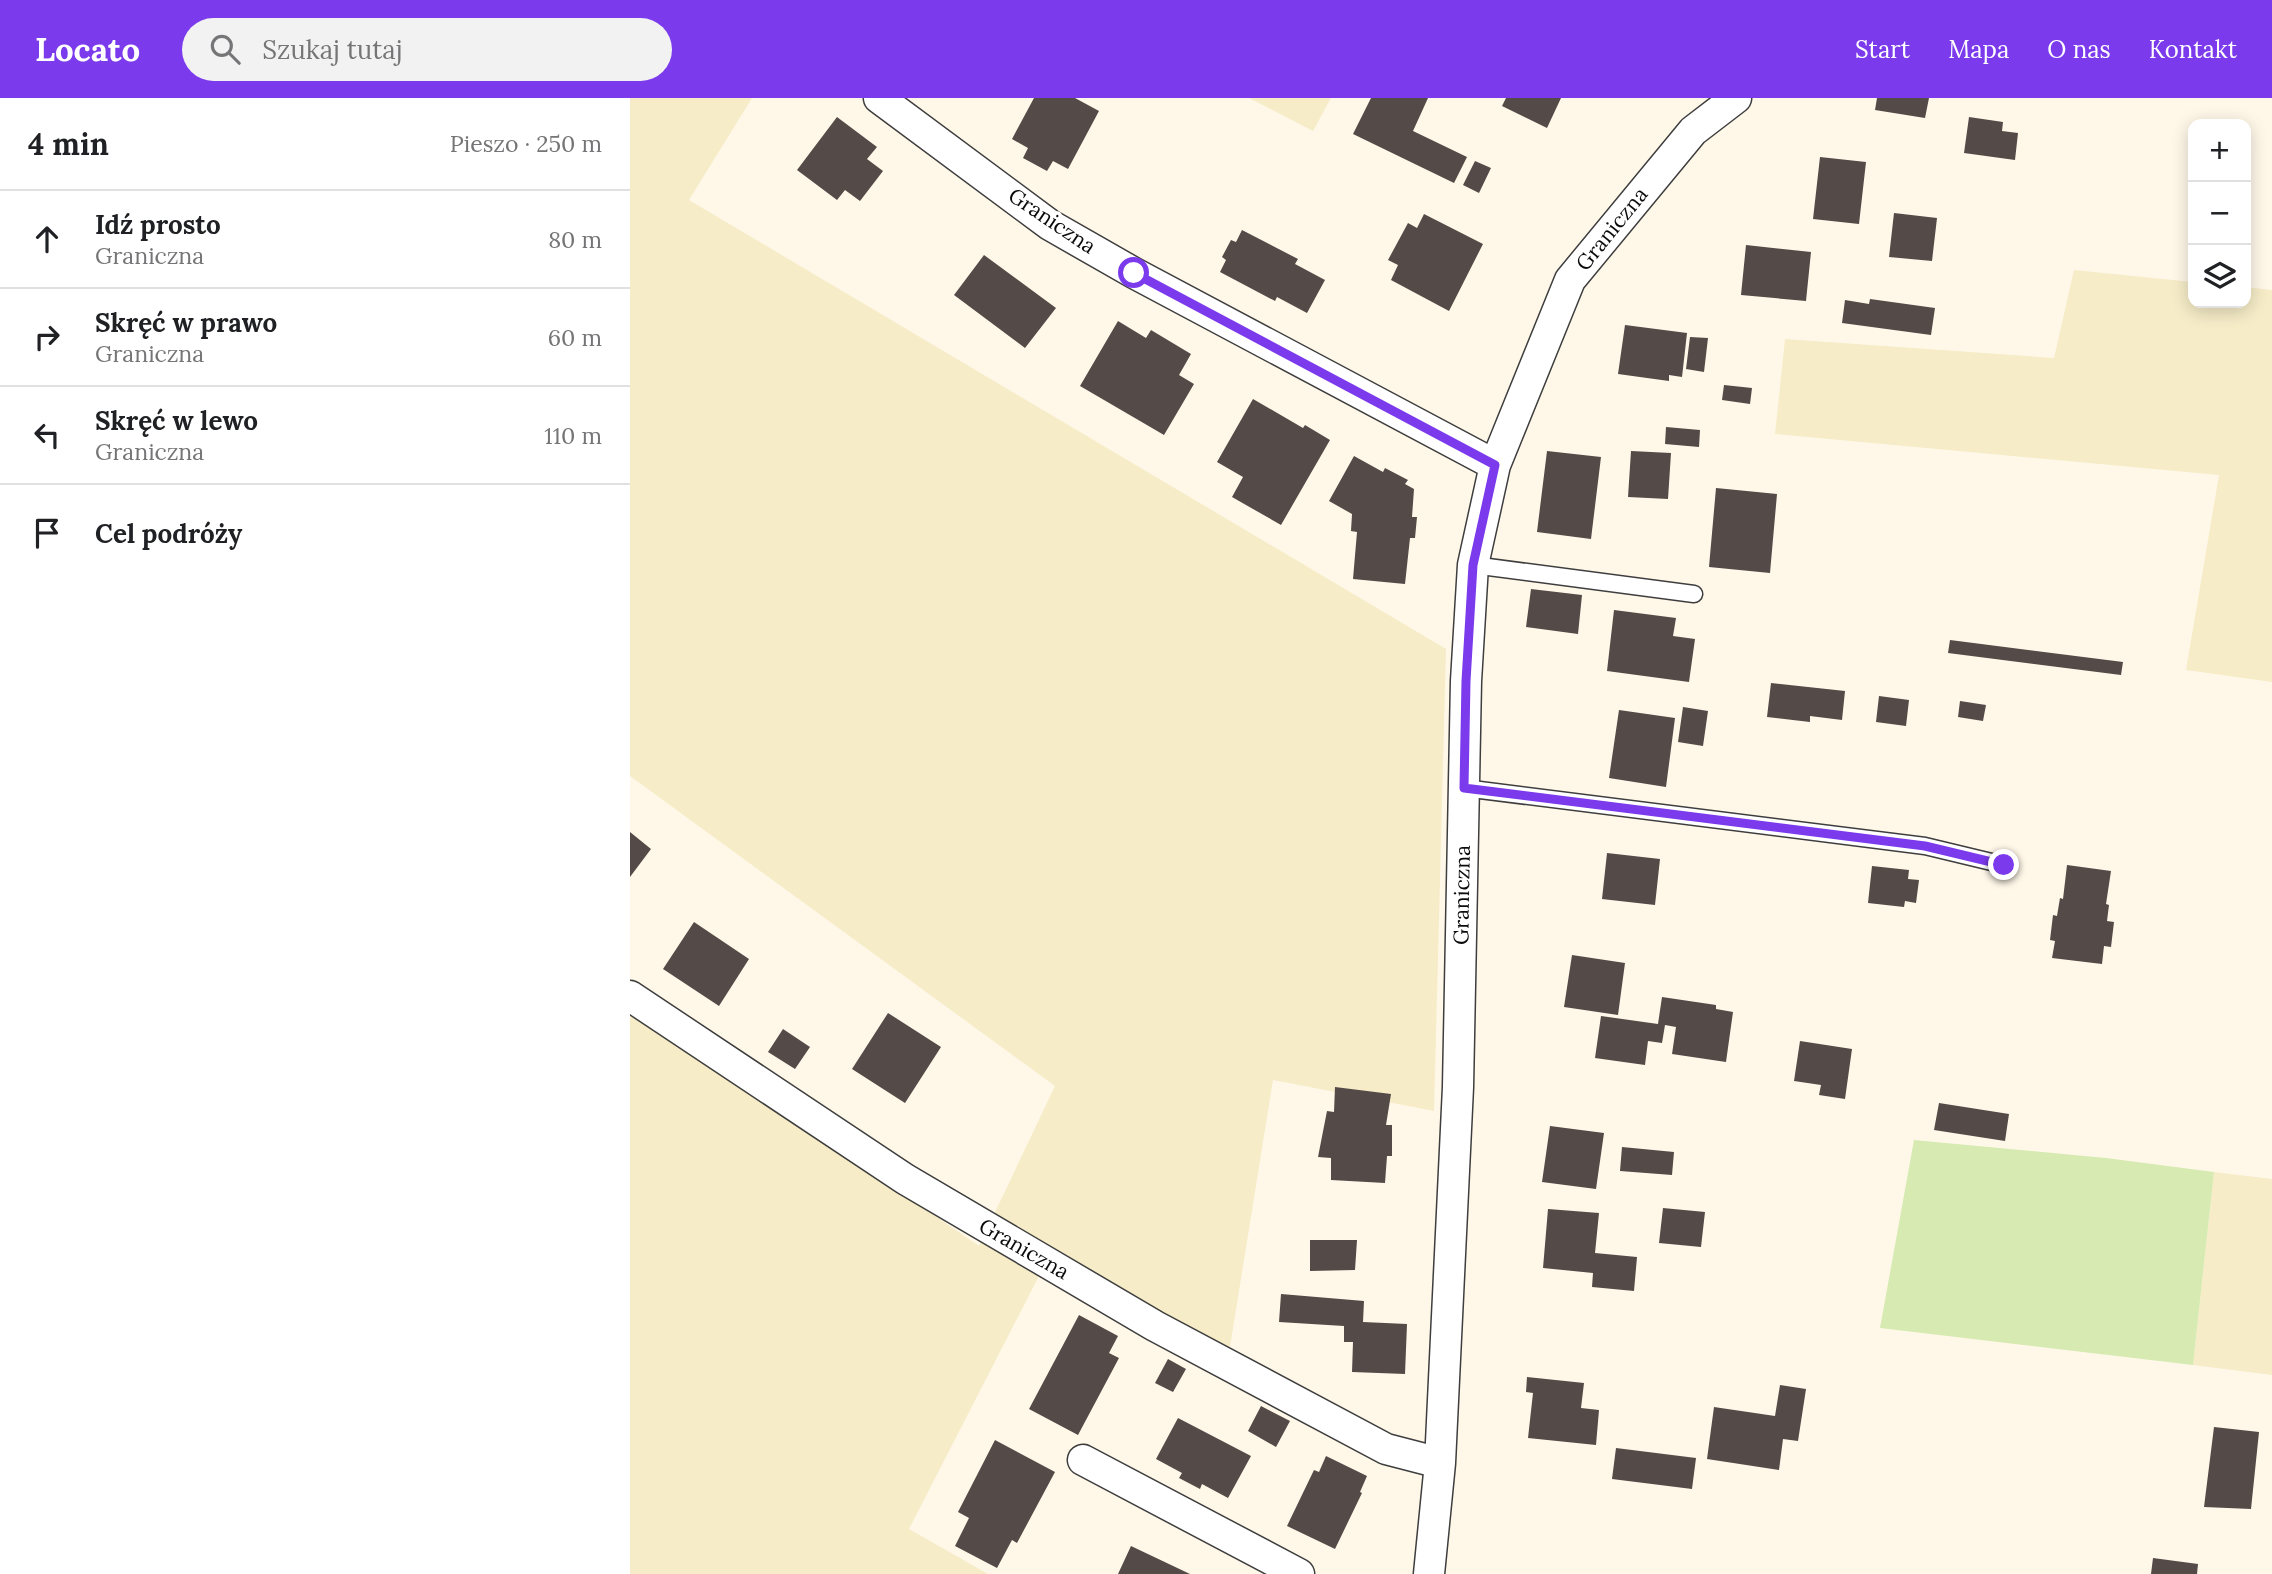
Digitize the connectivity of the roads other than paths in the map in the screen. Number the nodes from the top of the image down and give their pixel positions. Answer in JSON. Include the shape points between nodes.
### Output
{"nodes":[{"id":1,"x":879,"y":98,"type":"edge"},
{"id":2,"x":1736,"y":98,"type":"edge"},
{"id":3,"x":1495,"y":465,"type":"junction"},
{"id":4,"x":1473,"y":565,"type":"junction"},
{"id":5,"x":1694,"y":594,"type":"dead end"},
{"id":6,"x":1464,"y":788,"type":"junction"},
{"id":7,"x":2004,"y":865,"type":"dead end"},
{"id":8,"x":630,"y":996,"type":"edge"},
{"id":9,"x":1083,"y":1460,"type":"dead end"},
{"id":10,"x":1440,"y":1463,"type":"junction"},
{"id":11,"x":1299,"y":1574,"type":"edge"},
{"id":12,"x":1429,"y":1574,"type":"edge"}],
"edges":[{"from":1,"to":3,"type":"street","name":"Graniczna","via":[[1050,225]]},
{"from":2,"to":3,"type":"street","name":"Graniczna","via":[[1693,131],[1570,280]]},
{"from":3,"to":4,"type":"street","name":"Graniczna"},
{"from":4,"to":5,"type":"lane"},
{"from":4,"to":6,"type":"street","name":"Graniczna"},
{"from":6,"to":7,"type":"lane","via":[[1925,846]]},
{"from":6,"to":10,"type":"street","name":"Graniczna","via":[[1458,1087]]},
{"from":8,"to":10,"type":"street","name":"Graniczna","via":[[905,1179],[1155,1326],[1386,1449]]},
{"from":9,"to":11,"type":"street"},
{"from":10,"to":12,"type":"street","name":"Graniczna"}]}
